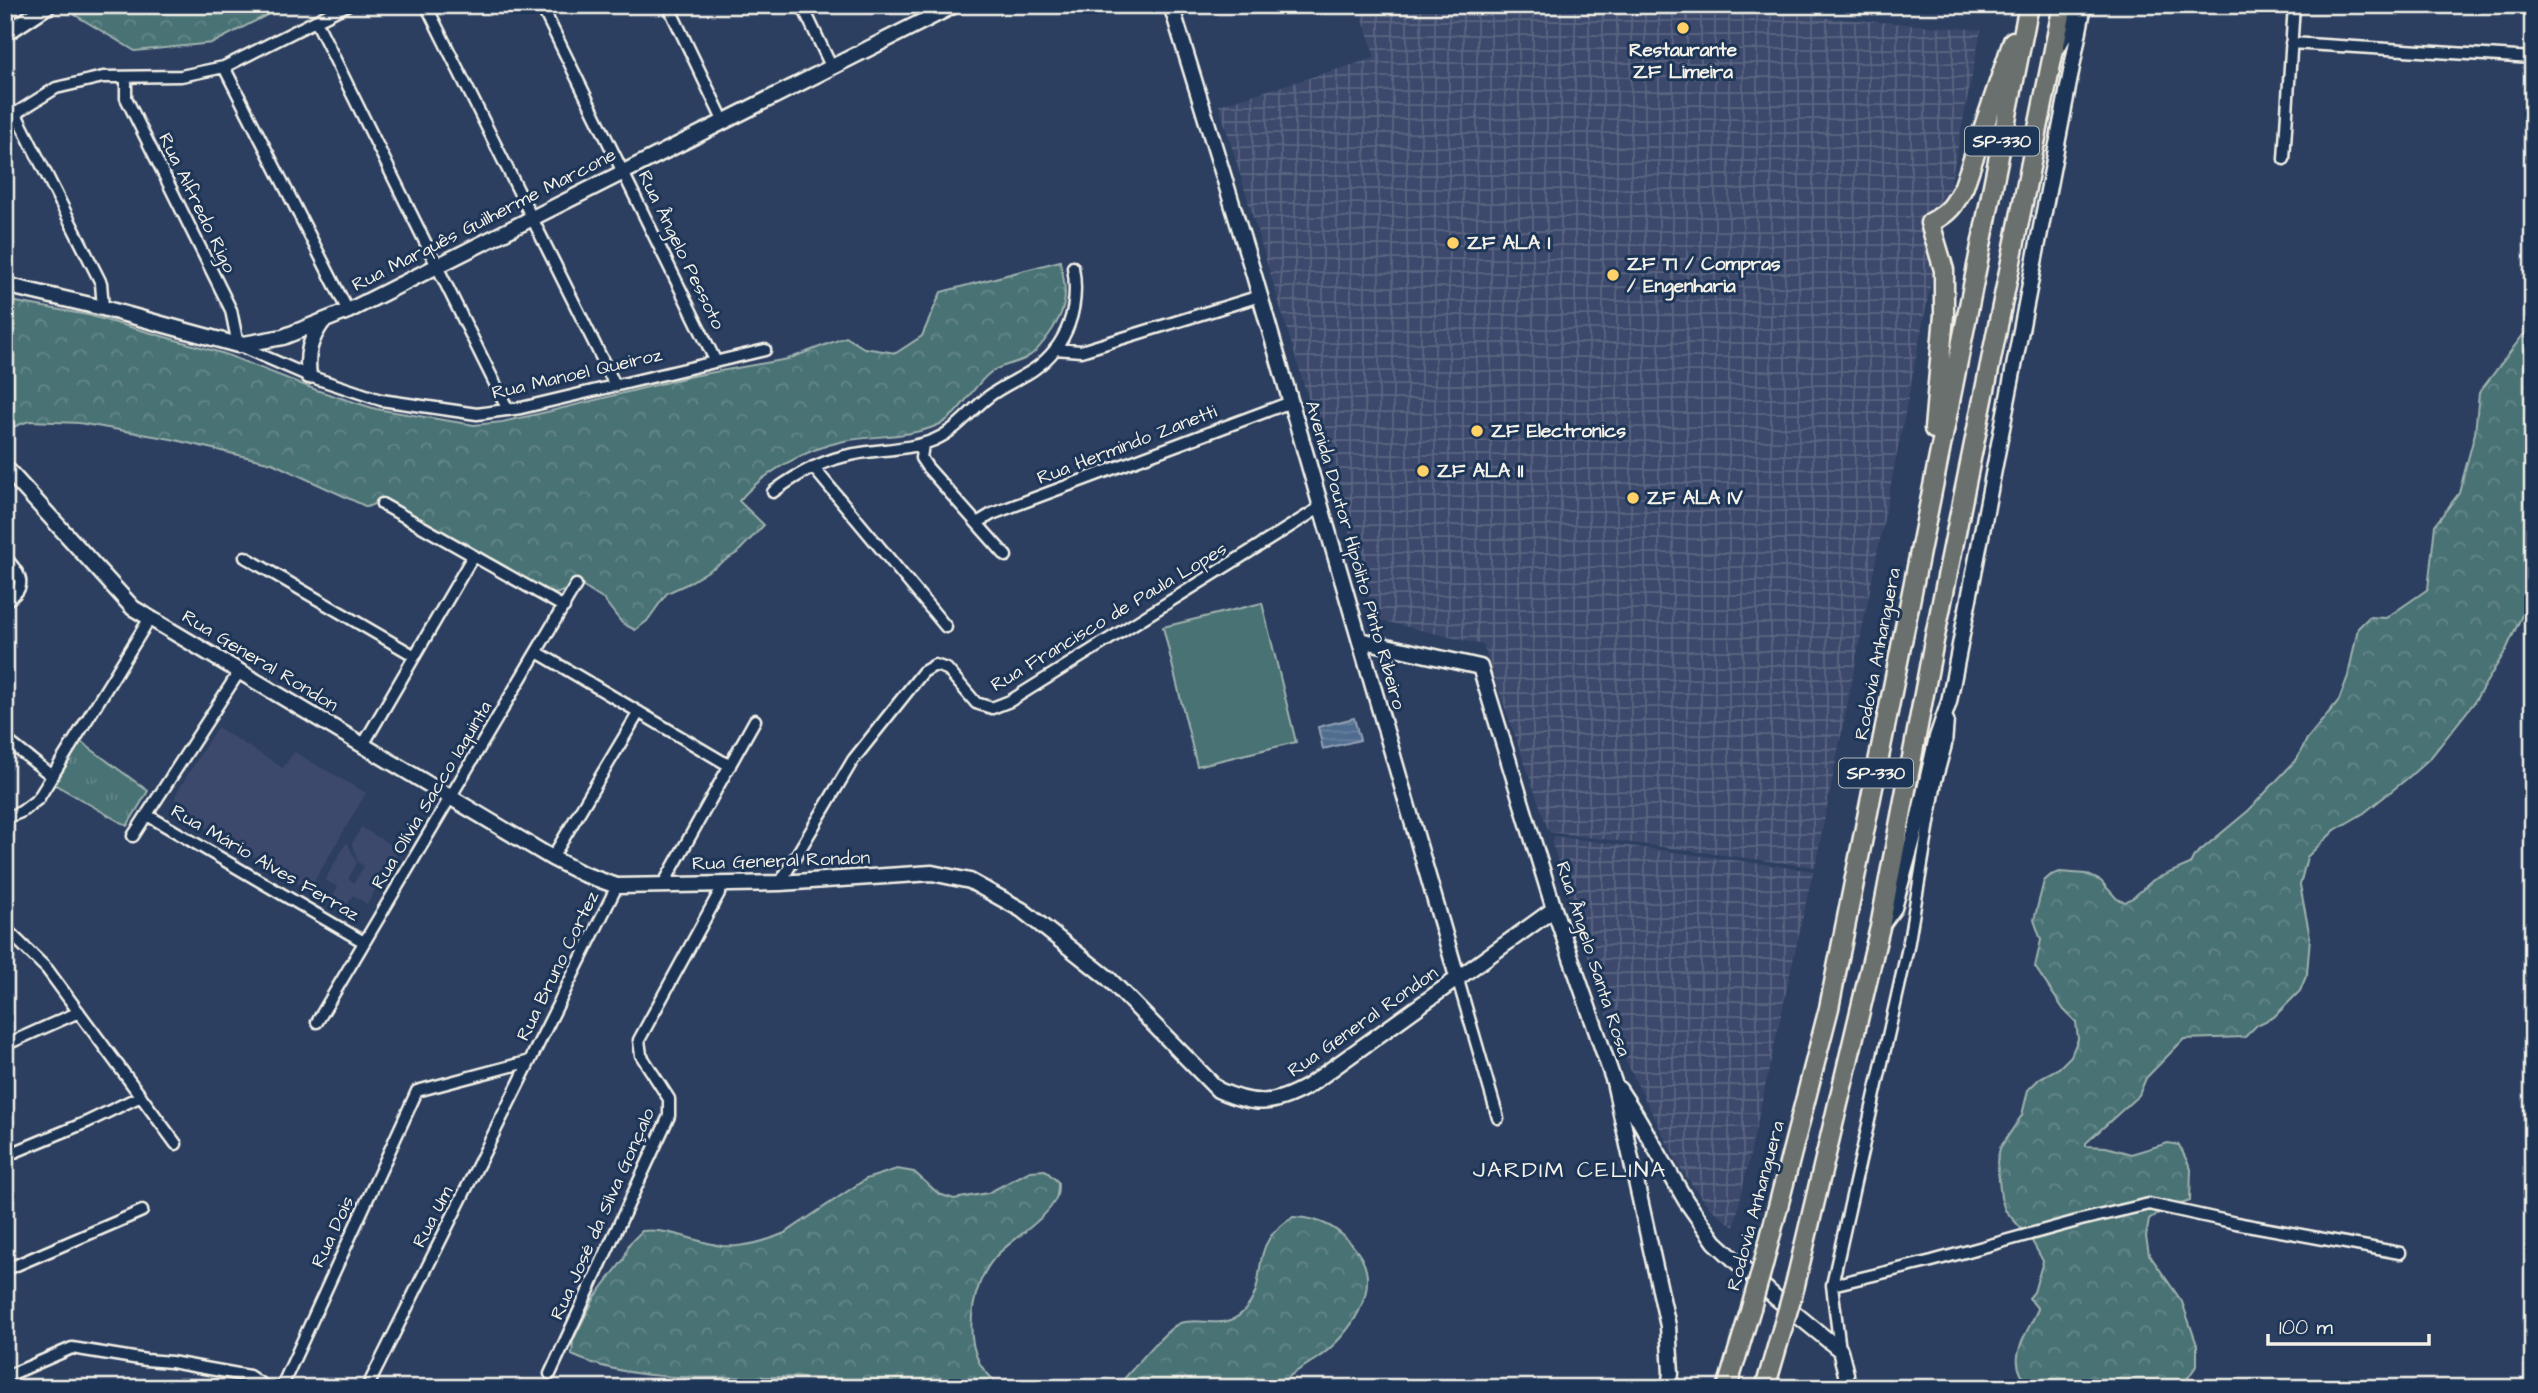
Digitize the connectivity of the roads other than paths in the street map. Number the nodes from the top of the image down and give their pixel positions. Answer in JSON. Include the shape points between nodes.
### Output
{"nodes":[{"id":1,"x":49,"y":5,"type":"edge"},
{"id":2,"x":347,"y":5,"type":"edge"},
{"id":3,"x":426,"y":5,"type":"edge"},
{"id":4,"x":541,"y":5,"type":"edge"},
{"id":5,"x":668,"y":5,"type":"edge"},
{"id":6,"x":802,"y":5,"type":"edge"},
{"id":7,"x":956,"y":5,"type":"edge"},
{"id":8,"x":1171,"y":5,"type":"edge"},
{"id":9,"x":2028,"y":5,"type":"edge"},
{"id":10,"x":2063,"y":5,"type":"edge"},
{"id":11,"x":2073,"y":5,"type":"edge"},
{"id":12,"x":2084,"y":5,"type":"edge"},
{"id":13,"x":2294,"y":5,"type":"edge"},
{"id":14,"x":316,"y":21,"type":"junction"},
{"id":15,"x":5,"y":34,"type":"edge"},
{"id":16,"x":2291,"y":43,"type":"junction"},
{"id":17,"x":2052,"y":57,"type":"junction"},
{"id":18,"x":2533,"y":58,"type":"edge"},
{"id":19,"x":831,"y":66,"type":"junction"},
{"id":20,"x":225,"y":67,"type":"junction"},
{"id":21,"x":126,"y":77,"type":"junction"},
{"id":22,"x":15,"y":112,"type":"junction"},
{"id":23,"x":5,"y":120,"type":"edge"},
{"id":24,"x":723,"y":120,"type":"junction"},
{"id":25,"x":2284,"y":159,"type":"dead end"},
{"id":26,"x":622,"y":172,"type":"junction"},
{"id":27,"x":532,"y":218,"type":"junction"},
{"id":28,"x":437,"y":266,"type":"junction"},
{"id":29,"x":1073,"y":267,"type":"dead end"},
{"id":30,"x":5,"y":285,"type":"edge"},
{"id":31,"x":1260,"y":296,"type":"junction"},
{"id":32,"x":103,"y":308,"type":"junction"},
{"id":33,"x":348,"y":311,"type":"junction"},
{"id":34,"x":323,"y":321,"type":"junction"},
{"id":35,"x":238,"y":345,"type":"junction"},
{"id":36,"x":1055,"y":349,"type":"junction"},
{"id":37,"x":765,"y":350,"type":"dead end"},
{"id":38,"x":715,"y":360,"type":"junction"},
{"id":39,"x":309,"y":376,"type":"junction"},
{"id":40,"x":615,"y":385,"type":"junction"},
{"id":41,"x":1291,"y":402,"type":"junction"},
{"id":42,"x":508,"y":410,"type":"junction"},
{"id":43,"x":923,"y":444,"type":"junction"},
{"id":44,"x":5,"y":467,"type":"edge"},
{"id":45,"x":813,"y":467,"type":"junction"},
{"id":46,"x":773,"y":492,"type":"dead end"},
{"id":47,"x":382,"y":504,"type":"dead end"},
{"id":48,"x":1321,"y":506,"type":"junction"},
{"id":49,"x":1927,"y":515,"type":"junction"},
{"id":50,"x":977,"y":523,"type":"junction"},
{"id":51,"x":474,"y":556,"type":"junction"},
{"id":52,"x":1006,"y":556,"type":"dead end"},
{"id":53,"x":5,"y":557,"type":"edge"},
{"id":54,"x":245,"y":557,"type":"dead end"},
{"id":55,"x":576,"y":585,"type":"dead end"},
{"id":56,"x":5,"y":601,"type":"edge"},
{"id":57,"x":564,"y":607,"type":"junction"},
{"id":58,"x":150,"y":618,"type":"junction"},
{"id":59,"x":946,"y":627,"type":"dead end"},
{"id":60,"x":1360,"y":640,"type":"junction"},
{"id":61,"x":537,"y":652,"type":"junction"},
{"id":62,"x":415,"y":656,"type":"junction"},
{"id":63,"x":239,"y":672,"type":"junction"},
{"id":64,"x":1949,"y":702,"type":"junction"},
{"id":65,"x":639,"y":712,"type":"junction"},
{"id":66,"x":755,"y":720,"type":"dead end"},
{"id":67,"x":5,"y":739,"type":"edge"},
{"id":68,"x":363,"y":745,"type":"junction"},
{"id":69,"x":730,"y":766,"type":"junction"},
{"id":70,"x":52,"y":776,"type":"junction"},
{"id":71,"x":451,"y":797,"type":"junction"},
{"id":72,"x":147,"y":815,"type":"junction"},
{"id":73,"x":5,"y":818,"type":"edge"},
{"id":74,"x":133,"y":836,"type":"dead end"},
{"id":75,"x":552,"y":858,"type":"junction"},
{"id":76,"x":780,"y":883,"type":"junction"},
{"id":77,"x":724,"y":884,"type":"junction"},
{"id":78,"x":663,"y":885,"type":"junction"},
{"id":79,"x":617,"y":886,"type":"junction"},
{"id":80,"x":1555,"y":909,"type":"junction"},
{"id":81,"x":1880,"y":927,"type":"junction"},
{"id":82,"x":6,"y":930,"type":"edge"},
{"id":83,"x":365,"y":942,"type":"junction"},
{"id":84,"x":1458,"y":980,"type":"junction"},
{"id":85,"x":79,"y":1012,"type":"junction"},
{"id":86,"x":317,"y":1022,"type":"dead end"},
{"id":87,"x":5,"y":1045,"type":"edge"},
{"id":88,"x":530,"y":1061,"type":"junction"},
{"id":89,"x":1614,"y":1082,"type":"junction"},
{"id":90,"x":141,"y":1096,"type":"junction"},
{"id":91,"x":1498,"y":1118,"type":"dead end"},
{"id":92,"x":176,"y":1144,"type":"dead end"},
{"id":93,"x":5,"y":1156,"type":"edge"},
{"id":94,"x":142,"y":1211,"type":"dead end"},
{"id":95,"x":2400,"y":1253,"type":"dead end"},
{"id":96,"x":5,"y":1270,"type":"edge"},
{"id":97,"x":1832,"y":1285,"type":"junction"},
{"id":98,"x":1840,"y":1350,"type":"junction"},
{"id":99,"x":550,"y":1374,"type":"dead end"},
{"id":100,"x":5,"y":1377,"type":"edge"},
{"id":101,"x":1727,"y":1384,"type":"edge"},
{"id":102,"x":267,"y":1388,"type":"edge"},
{"id":103,"x":281,"y":1388,"type":"edge"},
{"id":104,"x":367,"y":1388,"type":"edge"},
{"id":105,"x":1669,"y":1388,"type":"edge"},
{"id":106,"x":1765,"y":1388,"type":"edge"},
{"id":107,"x":1846,"y":1388,"type":"edge"}],
"edges":[{"from":1,"to":15,"type":"street"},
{"from":2,"to":14,"type":"street"},
{"from":3,"to":27,"type":"street"},
{"from":4,"to":26,"type":"street","name":"Rua Ângelo Pessoto"},
{"from":5,"to":24,"type":"street"},
{"from":6,"to":19,"type":"street"},
{"from":7,"to":19,"type":"street","name":"Rua Marquês Guilherme Marcone"},
{"from":8,"to":31,"type":"street","name":"Avenida Doutor Hipólito Pinto Ribeiro"},
{"from":9,"to":49,"type":"highway","name":"Rodovia Anhanguera","number":"SP-330"},
{"from":9,"to":49,"type":"highway","via":[[1964,186],[1947,214],[1930,223],[1944,270],[1944,315]]},
{"from":10,"to":17,"type":"highway","number":"SP-330"},
{"from":11,"to":17,"type":"street","via":[[2067,31]]},
{"from":12,"to":64,"type":"street"},
{"from":13,"to":16,"type":"street"},
{"from":14,"to":20,"type":"street"},
{"from":14,"to":28,"type":"street"},
{"from":16,"to":18,"type":"street"},
{"from":16,"to":25,"type":"street"},
{"from":17,"to":81,"type":"highway","number":"SP-330"},
{"from":19,"to":24,"type":"street","name":"Rua Marquês Guilherme Marcone"},
{"from":20,"to":21,"type":"street","via":[[181,76]]},
{"from":20,"to":33,"type":"street"},
{"from":21,"to":22,"type":"street","via":[[103,77],[57,88]]},
{"from":21,"to":35,"type":"street","name":"Rua Alfredo Rigo","via":[[126,97],[231,310]]},
{"from":22,"to":23,"type":"street"},
{"from":22,"to":32,"type":"street","via":[[101,283]]},
{"from":24,"to":26,"type":"street","name":"Rua Marquês Guilherme Marcone"},
{"from":26,"to":27,"type":"street","name":"Rua Marquês Guilherme Marcone"},
{"from":26,"to":38,"type":"street","name":"Rua Ângelo Pessoto"},
{"from":27,"to":28,"type":"street","name":"Rua Marquês Guilherme Marcone"},
{"from":27,"to":40,"type":"street"},
{"from":28,"to":33,"type":"street","name":"Rua Marquês Guilherme Marcone"},
{"from":28,"to":42,"type":"street"},
{"from":29,"to":36,"type":"street","via":[[1074,309]]},
{"from":30,"to":32,"type":"street","name":"Rua Marquês Guilherme Marcone"},
{"from":31,"to":36,"type":"street","via":[[1081,351]]},
{"from":31,"to":41,"type":"street","name":"Avenida Doutor Hipólito Pinto Ribeiro"},
{"from":32,"to":35,"type":"street","name":"Rua Marquês Guilherme Marcone"},
{"from":33,"to":34,"type":"street","name":"Rua Marquês Guilherme Marcone"},
{"from":34,"to":35,"type":"street","name":"Rua Marquês Guilherme Marcone","via":[[283,337]]},
{"from":34,"to":39,"type":"street","via":[[306,355]]},
{"from":35,"to":39,"type":"street","name":"Rua Manoel Queiroz"},
{"from":36,"to":43,"type":"street","via":[[1039,365],[988,397],[955,428]]},
{"from":37,"to":38,"type":"street","name":"Rua Manoel Queiroz"},
{"from":38,"to":40,"type":"street","name":"Rua Manoel Queiroz"},
{"from":39,"to":42,"type":"street","name":"Rua Manoel Queiroz","via":[[381,400],[477,414]]},
{"from":40,"to":42,"type":"street","name":"Rua Manoel Queiroz"},
{"from":41,"to":48,"type":"street","name":"Avenida Doutor Hipólito Pinto Ribeiro"},
{"from":41,"to":50,"type":"street","name":"Rua Hermindo Zanetti"},
{"from":43,"to":45,"type":"street","via":[[853,454]]},
{"from":43,"to":50,"type":"street","via":[[921,458],[927,467]]},
{"from":44,"to":58,"type":"street","name":"Rua General Rondon","via":[[134,608]]},
{"from":45,"to":46,"type":"street"},
{"from":45,"to":59,"type":"street"},
{"from":47,"to":51,"type":"street"},
{"from":48,"to":60,"type":"street","name":"Avenida Doutor Hipólito Pinto Ribeiro"},
{"from":48,"to":76,"type":"street","name":"Rua Francisco de Paula Lopes","via":[[1010,701],[992,708],[976,703],[947,669],[935,665],[923,672],[853,760]]},
{"from":49,"to":101,"type":"highway","name":"Rodovia Anhanguera","number":"SP-330","bridge":true,"via":[[1829,1008],[1763,1265]]},
{"from":50,"to":52,"type":"street"},
{"from":51,"to":57,"type":"street"},
{"from":51,"to":62,"type":"street"},
{"from":53,"to":56,"type":"street","via":[[21,581],[18,592]]},
{"from":54,"to":62,"type":"street"},
{"from":55,"to":57,"type":"street","name":"Rua Olívia Sacco Iaquinta"},
{"from":57,"to":61,"type":"street","name":"Rua Olívia Sacco Iaquinta"},
{"from":58,"to":63,"type":"street","name":"Rua General Rondon"},
{"from":58,"to":70,"type":"street"},
{"from":60,"to":80,"type":"street","name":"Rua Ângelo Santa Rosa","via":[[1480,667]]},
{"from":60,"to":84,"type":"street","name":"Avenida Doutor Hipólito Pinto Ribeiro"},
{"from":61,"to":65,"type":"street"},
{"from":61,"to":71,"type":"street","name":"Rua Olívia Sacco Iaquinta"},
{"from":62,"to":68,"type":"street"},
{"from":63,"to":68,"type":"street","name":"Rua General Rondon"},
{"from":63,"to":72,"type":"street"},
{"from":64,"to":81,"type":"street","via":[[1894,908]]},
{"from":64,"to":97,"type":"street","via":[[1946,745],[1908,947]]},
{"from":65,"to":69,"type":"street"},
{"from":65,"to":75,"type":"street"},
{"from":66,"to":69,"type":"street"},
{"from":67,"to":70,"type":"street"},
{"from":68,"to":71,"type":"street","name":"Rua General Rondon"},
{"from":69,"to":78,"type":"street"},
{"from":70,"to":73,"type":"street","via":[[38,799]]},
{"from":71,"to":75,"type":"street","name":"Rua General Rondon"},
{"from":71,"to":83,"type":"street","name":"Rua Olívia Sacco Iaquinta"},
{"from":72,"to":74,"type":"street"},
{"from":72,"to":83,"type":"street","name":"Rua Mário Alves Ferraz"},
{"from":75,"to":79,"type":"street","name":"Rua General Rondon"},
{"from":76,"to":77,"type":"street","name":"Rua General Rondon"},
{"from":76,"to":84,"type":"street","name":"Rua General Rondon","via":[[933,873],[970,881],[1022,910],[1108,978],[1218,1090],[1261,1103],[1286,1099],[1308,1086]]},
{"from":77,"to":78,"type":"street","name":"Rua General Rondon"},
{"from":77,"to":99,"type":"street","name":"Rua José da Silva Gonçalo","via":[[639,1040],[641,1055],[669,1099],[669,1116]]},
{"from":78,"to":79,"type":"street","name":"Rua General Rondon"},
{"from":79,"to":88,"type":"street","name":"Rua Bruno Cortez"},
{"from":80,"to":84,"type":"street","name":"Rua General Rondon"},
{"from":80,"to":89,"type":"street","name":"Rua Ângelo Santa Rosa"},
{"from":81,"to":106,"type":"highway","number":"SP-330","bridge":true,"via":[[1796,1285]]},
{"from":82,"to":85,"type":"street","via":[[47,969]]},
{"from":83,"to":86,"type":"street","name":"Rua Olívia Sacco Iaquinta"},
{"from":84,"to":91,"type":"street","name":"Avenida Doutor Hipólito Pinto Ribeiro"},
{"from":85,"to":87,"type":"street"},
{"from":85,"to":90,"type":"street"},
{"from":88,"to":103,"type":"street","name":"Rua Dois","via":[[417,1091]]},
{"from":88,"to":104,"type":"street","name":"Rua Um"},
{"from":89,"to":98,"type":"street","via":[[1715,1242]]},
{"from":89,"to":105,"type":"street","name":"Rua Ângelo Santa Rosa","via":[[1668,1326]]},
{"from":90,"to":92,"type":"street"},
{"from":90,"to":93,"type":"street"},
{"from":94,"to":96,"type":"street"},
{"from":95,"to":97,"type":"street","via":[[2149,1204]]},
{"from":97,"to":98,"type":"street"},
{"from":98,"to":107,"type":"street"},
{"from":100,"to":102,"type":"street","via":[[72,1348],[249,1377]]}]}
